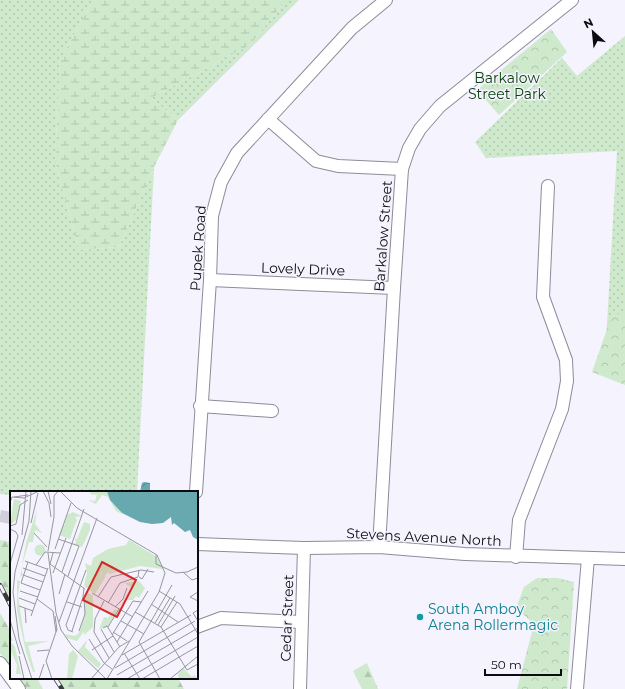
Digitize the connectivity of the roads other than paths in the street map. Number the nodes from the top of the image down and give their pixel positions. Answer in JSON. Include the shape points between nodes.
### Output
{"nodes":[{"id":1,"x":386,"y":0,"type":"edge"},
{"id":2,"x":572,"y":0,"type":"edge"},
{"id":3,"x":268,"y":119,"type":"junction"},
{"id":4,"x":402,"y":169,"type":"junction"},
{"id":5,"x":548,"y":186,"type":"dead end"},
{"id":6,"x":210,"y":280,"type":"junction"},
{"id":7,"x":394,"y":288,"type":"junction"},
{"id":8,"x":200,"y":406,"type":"junction"},
{"id":9,"x":272,"y":411,"type":"dead end"},
{"id":10,"x":196,"y":491,"type":"edge"},
{"id":11,"x":198,"y":544,"type":"edge"},
{"id":12,"x":380,"y":547,"type":"junction"},
{"id":13,"x":304,"y":548,"type":"junction"},
{"id":14,"x":516,"y":557,"type":"junction"},
{"id":15,"x":588,"y":558,"type":"junction"},
{"id":16,"x":625,"y":559,"type":"edge"},
{"id":17,"x":301,"y":622,"type":"junction"},
{"id":18,"x":198,"y":627,"type":"edge"},
{"id":19,"x":0,"y":663,"type":"edge"},
{"id":20,"x":10,"y":677,"type":"edge"},
{"id":21,"x":12,"y":679,"type":"edge"},
{"id":22,"x":20,"y":689,"type":"edge"},
{"id":23,"x":300,"y":689,"type":"edge"},
{"id":24,"x":577,"y":689,"type":"edge"}],
"edges":[{"from":1,"to":3,"type":"street","name":"Pupek Road","via":[[352,28]]},
{"from":2,"to":4,"type":"street","name":"Barkalow Street","via":[[440,106],[420,129]]},
{"from":3,"to":4,"type":"street","via":[[316,161],[338,166]]},
{"from":3,"to":6,"type":"street","name":"Pupek Road","via":[[237,153],[221,182],[212,216]]},
{"from":4,"to":7,"type":"street","name":"Barkalow Street"},
{"from":5,"to":14,"type":"street","via":[[543,297],[566,360],[567,381],[562,409],[519,520]]},
{"from":6,"to":7,"type":"street","name":"Lovely Drive"},
{"from":6,"to":8,"type":"street","name":"Pupek Road"},
{"from":7,"to":12,"type":"street","name":"Barkalow Street"},
{"from":8,"to":9,"type":"street"},
{"from":8,"to":10,"type":"street","name":"Pupek Road"},
{"from":11,"to":13,"type":"street","name":"Stevens Avenue North"},
{"from":12,"to":13,"type":"street","name":"Stevens Avenue North"},
{"from":12,"to":14,"type":"street","name":"Stevens Avenue North"},
{"from":13,"to":17,"type":"street","name":"Cedar Street"},
{"from":14,"to":15,"type":"street","name":"Stevens Avenue North"},
{"from":15,"to":16,"type":"street","name":"Stevens Avenue North"},
{"from":15,"to":24,"type":"street"},
{"from":17,"to":18,"type":"street","via":[[221,618]]},
{"from":17,"to":23,"type":"street","name":"Cedar Street"},
{"from":19,"to":20,"type":"street"},
{"from":21,"to":22,"type":"street"}]}
